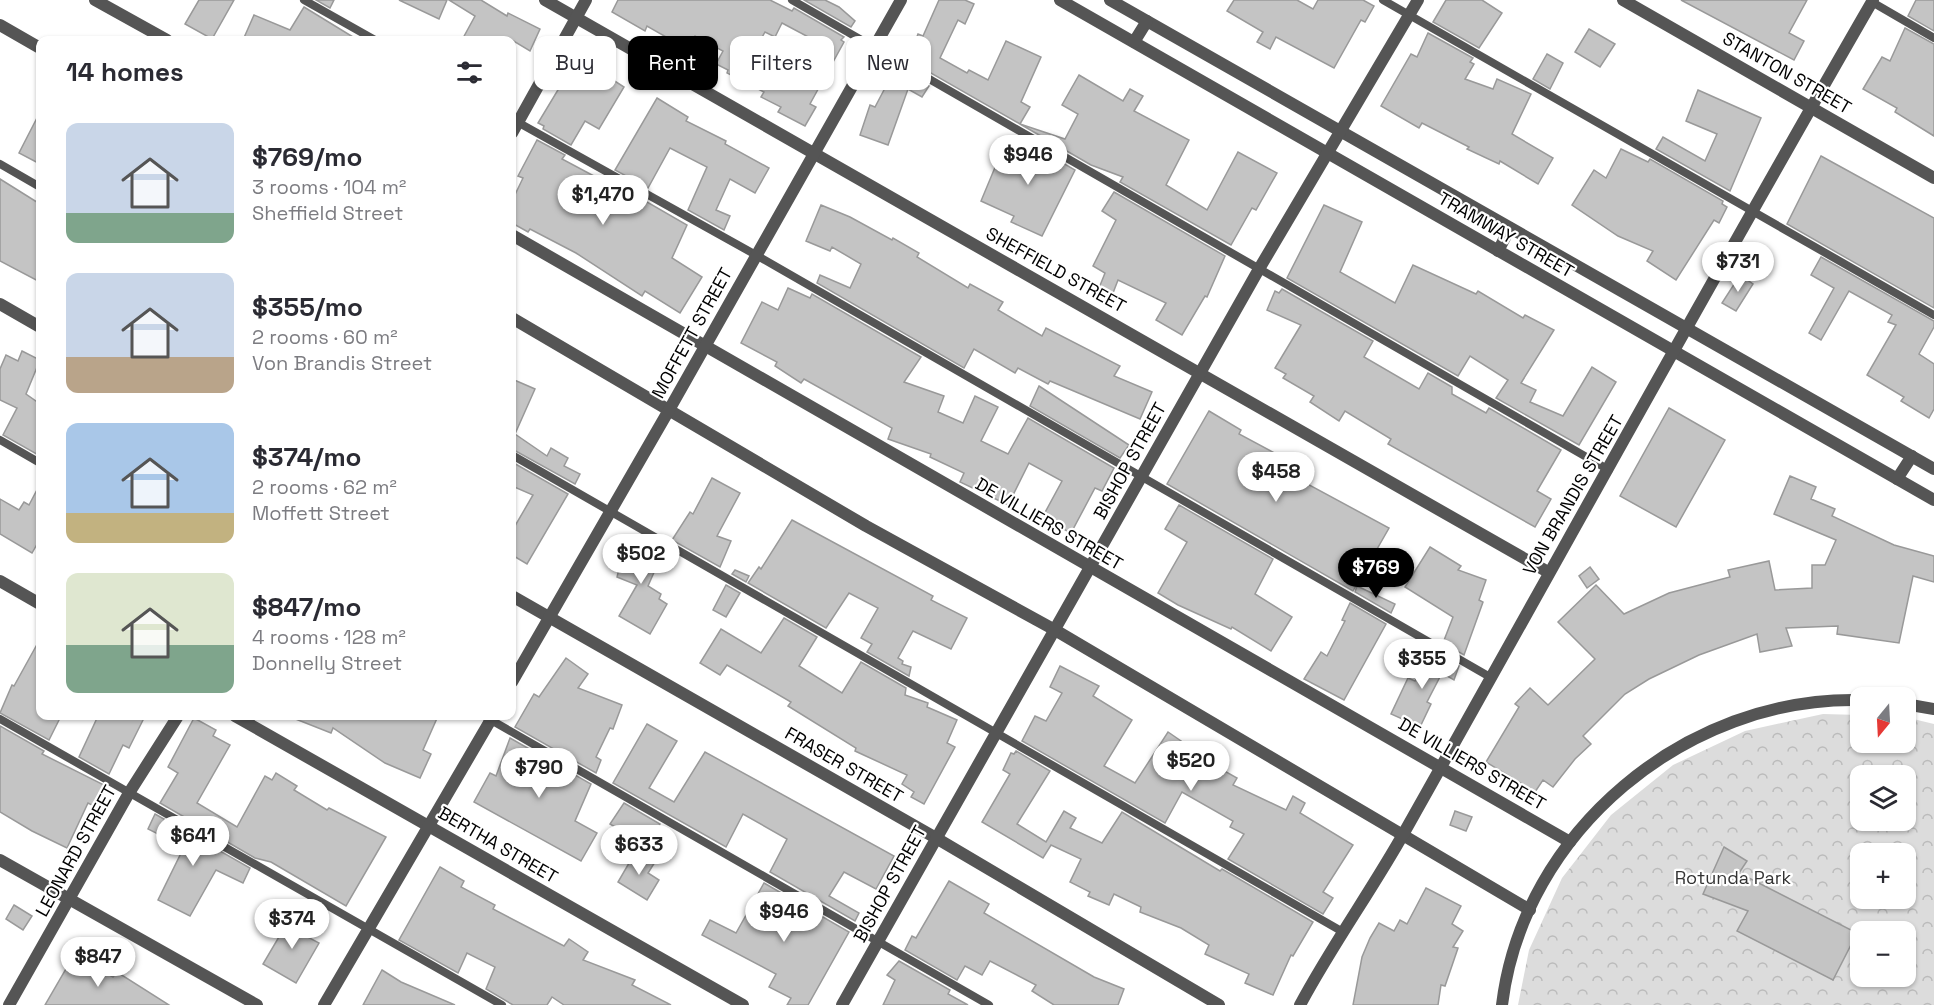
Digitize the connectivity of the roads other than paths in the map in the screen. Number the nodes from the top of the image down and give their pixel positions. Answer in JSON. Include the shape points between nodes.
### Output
{"nodes":[{"id":1,"x":95,"y":0,"type":"edge"},
{"id":2,"x":304,"y":0,"type":"edge"},
{"id":3,"x":545,"y":0,"type":"edge"},
{"id":4,"x":586,"y":0,"type":"edge"},
{"id":5,"x":792,"y":0,"type":"edge"},
{"id":6,"x":901,"y":0,"type":"edge"},
{"id":7,"x":1060,"y":0,"type":"edge"},
{"id":8,"x":1110,"y":0,"type":"edge"},
{"id":9,"x":1383,"y":0,"type":"edge"},
{"id":10,"x":1418,"y":0,"type":"edge"},
{"id":11,"x":1623,"y":0,"type":"edge"},
{"id":12,"x":1873,"y":1,"type":"edge"},
{"id":13,"x":1409,"y":15,"type":"junction"},
{"id":14,"x":576,"y":17,"type":"junction"},
{"id":15,"x":1147,"y":21,"type":"junction"},
{"id":16,"x":0,"y":25,"type":"edge"},
{"id":17,"x":159,"y":36,"type":"edge"},
{"id":18,"x":368,"y":36,"type":"edge"},
{"id":19,"x":856,"y":36,"type":"edge"},
{"id":20,"x":881,"y":36,"type":"edge"},
{"id":21,"x":1934,"y":38,"type":"edge"},
{"id":22,"x":1134,"y":42,"type":"junction"},
{"id":23,"x":36,"y":46,"type":"edge"},
{"id":24,"x":931,"y":79,"type":"edge"},
{"id":25,"x":850,"y":90,"type":"edge"},
{"id":26,"x":1813,"y":109,"type":"junction"},
{"id":27,"x":516,"y":122,"type":"edge"},
{"id":28,"x":516,"y":126,"type":"edge"},
{"id":29,"x":1338,"y":131,"type":"junction"},
{"id":30,"x":1327,"y":152,"type":"junction"},
{"id":31,"x":813,"y":154,"type":"junction"},
{"id":32,"x":0,"y":164,"type":"edge"},
{"id":33,"x":1934,"y":178,"type":"edge"},
{"id":34,"x":36,"y":185,"type":"edge"},
{"id":35,"x":1754,"y":212,"type":"junction"},
{"id":36,"x":1510,"y":228,"type":"junction"},
{"id":37,"x":516,"y":237,"type":"edge"},
{"id":38,"x":1498,"y":251,"type":"junction"},
{"id":39,"x":756,"y":255,"type":"junction"},
{"id":40,"x":1259,"y":269,"type":"junction"},
{"id":41,"x":0,"y":304,"type":"edge"},
{"id":42,"x":1934,"y":315,"type":"edge"},
{"id":43,"x":516,"y":320,"type":"edge"},
{"id":44,"x":36,"y":325,"type":"edge"},
{"id":45,"x":1689,"y":327,"type":"junction"},
{"id":46,"x":706,"y":345,"type":"junction"},
{"id":47,"x":1675,"y":353,"type":"junction"},
{"id":48,"x":1200,"y":372,"type":"junction"},
{"id":49,"x":669,"y":410,"type":"junction"},
{"id":50,"x":0,"y":440,"type":"edge"},
{"id":51,"x":1912,"y":456,"type":"junction"},
{"id":52,"x":516,"y":457,"type":"edge"},
{"id":53,"x":36,"y":461,"type":"edge"},
{"id":54,"x":1934,"y":469,"type":"edge"},
{"id":55,"x":1609,"y":470,"type":"junction"},
{"id":56,"x":1143,"y":477,"type":"junction"},
{"id":57,"x":1897,"y":479,"type":"junction"},
{"id":58,"x":1934,"y":500,"type":"edge"},
{"id":59,"x":610,"y":511,"type":"junction"},
{"id":60,"x":1090,"y":568,"type":"junction"},
{"id":61,"x":1548,"y":572,"type":"junction"},
{"id":62,"x":0,"y":580,"type":"edge"},
{"id":63,"x":516,"y":598,"type":"edge"},
{"id":64,"x":36,"y":601,"type":"edge"},
{"id":65,"x":548,"y":617,"type":"junction"},
{"id":66,"x":1055,"y":630,"type":"junction"},
{"id":67,"x":516,"y":675,"type":"edge"},
{"id":68,"x":1490,"y":677,"type":"junction"},
{"id":69,"x":1850,"y":700,"type":"edge"},
{"id":70,"x":1916,"y":706,"type":"edge"},
{"id":71,"x":1934,"y":709,"type":"edge"},
{"id":72,"x":0,"y":719,"type":"edge"},
{"id":73,"x":175,"y":720,"type":"edge"},
{"id":74,"x":242,"y":720,"type":"edge"},
{"id":75,"x":487,"y":720,"type":"edge"},
{"id":76,"x":494,"y":720,"type":"edge"},
{"id":77,"x":995,"y":734,"type":"junction"},
{"id":78,"x":1441,"y":766,"type":"junction"},
{"id":79,"x":129,"y":793,"type":"junction"},
{"id":80,"x":429,"y":826,"type":"junction"},
{"id":81,"x":1404,"y":834,"type":"junction"},
{"id":82,"x":936,"y":838,"type":"junction"},
{"id":83,"x":1570,"y":842,"type":"junction"},
{"id":84,"x":0,"y":860,"type":"edge"},
{"id":85,"x":69,"y":900,"type":"junction"},
{"id":86,"x":1530,"y":910,"type":"junction"},
{"id":87,"x":370,"y":929,"type":"junction"},
{"id":88,"x":1343,"y":932,"type":"junction"},
{"id":89,"x":878,"y":941,"type":"junction"},
{"id":90,"x":8,"y":1003,"type":"edge"},
{"id":91,"x":256,"y":1005,"type":"edge"},
{"id":92,"x":324,"y":1005,"type":"edge"},
{"id":93,"x":502,"y":1005,"type":"edge"},
{"id":94,"x":743,"y":1005,"type":"edge"},
{"id":95,"x":842,"y":1005,"type":"edge"},
{"id":96,"x":989,"y":1005,"type":"edge"},
{"id":97,"x":1220,"y":1005,"type":"edge"},
{"id":98,"x":1300,"y":1005,"type":"edge"},
{"id":99,"x":1502,"y":1005,"type":"edge"}],
"edges":[{"from":1,"to":17,"type":"street"},
{"from":2,"to":18,"type":"lane"},
{"from":3,"to":14,"type":"street","name":"SHEFFIELD STREET"},
{"from":4,"to":14,"type":"street"},
{"from":5,"to":19,"type":"lane"},
{"from":6,"to":20,"type":"street","name":"MOFFETT STREET"},
{"from":7,"to":22,"type":"street","name":"TRAMWAY STREET"},
{"from":8,"to":15,"type":"street","name":"TRAMWAY STREET"},
{"from":9,"to":13,"type":"lane"},
{"from":10,"to":13,"type":"street","name":"BISHOP STREET"},
{"from":11,"to":26,"type":"street","name":"STANTON STREET"},
{"from":12,"to":21,"type":"lane"},
{"from":12,"to":26,"type":"street","name":"VON BRANDIS STREET"},
{"from":13,"to":29,"type":"street","name":"BISHOP STREET"},
{"from":13,"to":35,"type":"lane"},
{"from":14,"to":27,"type":"street"},
{"from":14,"to":31,"type":"street","name":"SHEFFIELD STREET"},
{"from":15,"to":22,"type":"street"},
{"from":15,"to":29,"type":"street","name":"TRAMWAY STREET"},
{"from":16,"to":23,"type":"street"},
{"from":22,"to":30,"type":"street","name":"TRAMWAY STREET"},
{"from":24,"to":40,"type":"lane"},
{"from":25,"to":31,"type":"street","name":"MOFFETT STREET"},
{"from":26,"to":33,"type":"street","name":"STANTON STREET"},
{"from":26,"to":35,"type":"street","name":"VON BRANDIS STREET"},
{"from":28,"to":39,"type":"lane"},
{"from":29,"to":30,"type":"street","name":"BISHOP STREET"},
{"from":29,"to":36,"type":"street","name":"TRAMWAY STREET"},
{"from":30,"to":38,"type":"street","name":"TRAMWAY STREET"},
{"from":30,"to":40,"type":"street","name":"BISHOP STREET"},
{"from":31,"to":39,"type":"street","name":"MOFFETT STREET"},
{"from":31,"to":48,"type":"street","name":"SHEFFIELD STREET"},
{"from":32,"to":34,"type":"lane"},
{"from":35,"to":42,"type":"lane"},
{"from":35,"to":45,"type":"street","name":"VON BRANDIS STREET"},
{"from":36,"to":38,"type":"street"},
{"from":36,"to":45,"type":"street","name":"TRAMWAY STREET"},
{"from":37,"to":46,"type":"street","name":"DE VILLIERS STREET"},
{"from":38,"to":47,"type":"street","name":"TRAMWAY STREET"},
{"from":39,"to":46,"type":"street","name":"MOFFETT STREET"},
{"from":39,"to":56,"type":"lane"},
{"from":40,"to":48,"type":"street","name":"BISHOP STREET"},
{"from":40,"to":55,"type":"lane"},
{"from":41,"to":44,"type":"street"},
{"from":43,"to":49,"type":"street"},
{"from":45,"to":47,"type":"street","name":"VON BRANDIS STREET"},
{"from":45,"to":51,"type":"street","name":"TRAMWAY STREET"},
{"from":46,"to":49,"type":"street","name":"MOFFETT STREET"},
{"from":46,"to":60,"type":"street","name":"DE VILLIERS STREET"},
{"from":47,"to":55,"type":"street","name":"VON BRANDIS STREET"},
{"from":47,"to":57,"type":"street","name":"TRAMWAY STREET"},
{"from":48,"to":56,"type":"street","name":"BISHOP STREET"},
{"from":48,"to":61,"type":"street","name":"SHEFFIELD STREET"},
{"from":49,"to":59,"type":"street","name":"MOFFETT STREET"},
{"from":49,"to":66,"type":"street","via":[[866,526]]},
{"from":50,"to":53,"type":"lane"},
{"from":51,"to":54,"type":"street","name":"TRAMWAY STREET"},
{"from":51,"to":57,"type":"street"},
{"from":52,"to":59,"type":"lane"},
{"from":55,"to":61,"type":"street","name":"VON BRANDIS STREET"},
{"from":56,"to":60,"type":"street","name":"BISHOP STREET"},
{"from":56,"to":68,"type":"lane"},
{"from":57,"to":58,"type":"street","name":"TRAMWAY STREET"},
{"from":59,"to":65,"type":"street","name":"MOFFETT STREET"},
{"from":59,"to":77,"type":"lane"},
{"from":60,"to":66,"type":"street","name":"BISHOP STREET"},
{"from":60,"to":78,"type":"street","name":"DE VILLIERS STREET"},
{"from":61,"to":68,"type":"street","name":"VON BRANDIS STREET"},
{"from":62,"to":64,"type":"street"},
{"from":63,"to":65,"type":"street","name":"FRASER STREET"},
{"from":65,"to":67,"type":"street","name":"MOFFETT STREET"},
{"from":65,"to":82,"type":"street","name":"FRASER STREET"},
{"from":66,"to":77,"type":"street","name":"BISHOP STREET"},
{"from":66,"to":81,"type":"street"},
{"from":68,"to":78,"type":"street","name":"VON BRANDIS STREET"},
{"from":69,"to":83,"type":"street","via":[[1784,707],[1713,729],[1665,755],[1620,788]]},
{"from":70,"to":71,"type":"street"},
{"from":72,"to":79,"type":"lane"},
{"from":73,"to":79,"type":"street","name":"LEONARD STREET"},
{"from":74,"to":80,"type":"street","name":"BERTHA STREET"},
{"from":75,"to":80,"type":"street"},
{"from":76,"to":89,"type":"lane"},
{"from":77,"to":82,"type":"street","name":"BISHOP STREET"},
{"from":77,"to":88,"type":"lane"},
{"from":78,"to":81,"type":"street","name":"VON BRANDIS STREET"},
{"from":78,"to":83,"type":"street","name":"DE VILLIERS STREET"},
{"from":79,"to":85,"type":"street","name":"LEONARD STREET"},
{"from":79,"to":87,"type":"lane"},
{"from":80,"to":87,"type":"street"},
{"from":80,"to":94,"type":"street","name":"BERTHA STREET"},
{"from":81,"to":86,"type":"street"},
{"from":81,"to":88,"type":"street","name":"VON BRANDIS STREET"},
{"from":82,"to":89,"type":"street","name":"BISHOP STREET"},
{"from":82,"to":97,"type":"street","name":"FRASER STREET"},
{"from":83,"to":86,"type":"street"},
{"from":84,"to":85,"type":"street"},
{"from":85,"to":90,"type":"street","name":"LEONARD STREET"},
{"from":85,"to":91,"type":"street"},
{"from":86,"to":99,"type":"street","via":[[1514,951]]},
{"from":87,"to":92,"type":"street"},
{"from":87,"to":93,"type":"lane"},
{"from":88,"to":98,"type":"street","name":"VON BRANDIS STREET"},
{"from":89,"to":95,"type":"street","name":"BISHOP STREET"},
{"from":89,"to":96,"type":"lane"}]}
